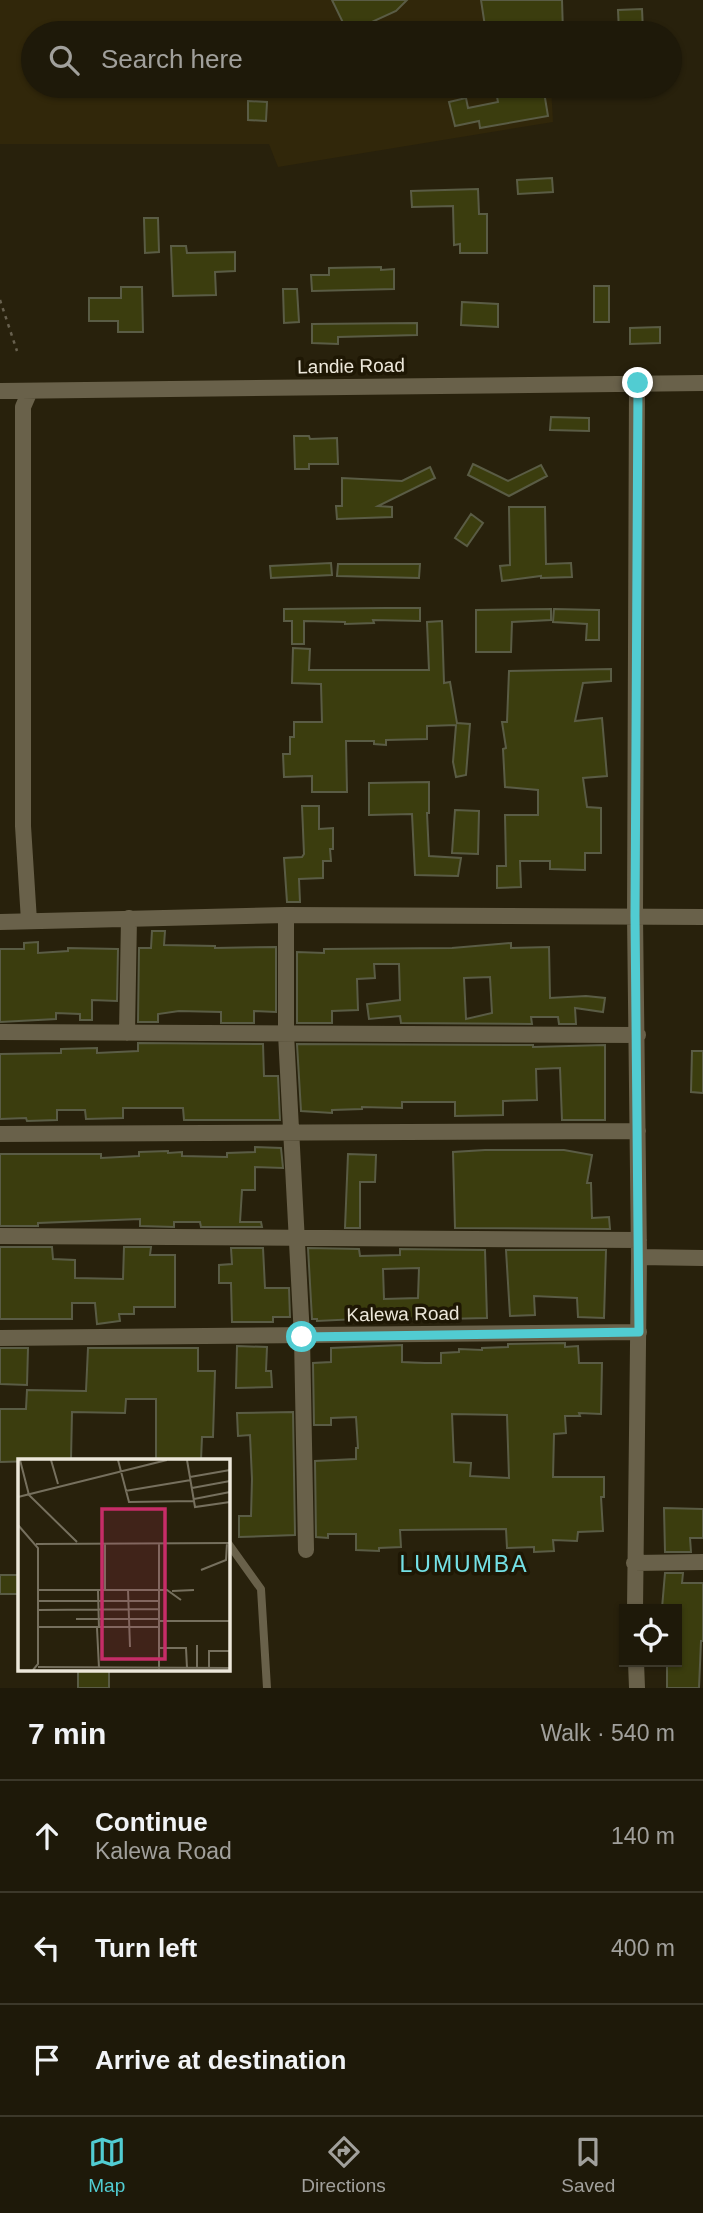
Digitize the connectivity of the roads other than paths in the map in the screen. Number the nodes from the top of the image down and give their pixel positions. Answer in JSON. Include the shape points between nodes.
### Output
{"nodes":[{"id":1,"x":638,"y":383,"type":"junction"},
{"id":2,"x":703,"y":383,"type":"edge"},
{"id":3,"x":0,"y":391,"type":"edge"},
{"id":4,"x":30,"y":391,"type":"junction"},
{"id":5,"x":286,"y":915,"type":"junction"},
{"id":6,"x":635,"y":916,"type":"junction"},
{"id":7,"x":703,"y":917,"type":"edge"},
{"id":8,"x":129,"y":918,"type":"junction"},
{"id":9,"x":29,"y":921,"type":"junction"},
{"id":10,"x":0,"y":922,"type":"edge"},
{"id":11,"x":0,"y":1032,"type":"edge"},
{"id":12,"x":127,"y":1033,"type":"junction"},
{"id":13,"x":286,"y":1034,"type":"junction"},
{"id":14,"x":638,"y":1035,"type":"junction"},
{"id":15,"x":638,"y":1131,"type":"junction"},
{"id":16,"x":0,"y":1134,"type":"edge"},
{"id":17,"x":292,"y":1134,"type":"junction"},
{"id":18,"x":0,"y":1236,"type":"edge"},
{"id":19,"x":296,"y":1236,"type":"junction"},
{"id":20,"x":639,"y":1240,"type":"junction"},
{"id":21,"x":639,"y":1257,"type":"junction"},
{"id":22,"x":703,"y":1258,"type":"edge"},
{"id":23,"x":639,"y":1332,"type":"junction"},
{"id":24,"x":302,"y":1337,"type":"junction"},
{"id":25,"x":0,"y":1338,"type":"edge"},
{"id":26,"x":229,"y":1544,"type":"edge"},
{"id":27,"x":306,"y":1550,"type":"dead end"},
{"id":28,"x":703,"y":1562,"type":"edge"},
{"id":29,"x":634,"y":1563,"type":"junction"},
{"id":30,"x":635,"y":1604,"type":"edge"},
{"id":31,"x":636,"y":1667,"type":"edge"},
{"id":32,"x":267,"y":1688,"type":"edge"},
{"id":33,"x":637,"y":1688,"type":"edge"}],
"edges":[{"from":1,"to":2,"type":"street","name":"Landie Road"},
{"from":1,"to":4,"type":"street","name":"Landie Road"},
{"from":1,"to":6,"type":"street"},
{"from":3,"to":4,"type":"street","name":"Landie Road"},
{"from":4,"to":9,"type":"street","via":[[23,407],[23,826]]},
{"from":5,"to":6,"type":"street"},
{"from":5,"to":8,"type":"street"},
{"from":5,"to":13,"type":"street"},
{"from":6,"to":7,"type":"street"},
{"from":6,"to":14,"type":"street"},
{"from":8,"to":9,"type":"street"},
{"from":8,"to":12,"type":"street"},
{"from":9,"to":10,"type":"street"},
{"from":11,"to":12,"type":"street"},
{"from":12,"to":13,"type":"street"},
{"from":13,"to":14,"type":"street"},
{"from":13,"to":17,"type":"street"},
{"from":14,"to":15,"type":"street"},
{"from":15,"to":17,"type":"street"},
{"from":15,"to":20,"type":"street"},
{"from":16,"to":17,"type":"street"},
{"from":17,"to":19,"type":"street"},
{"from":18,"to":19,"type":"street"},
{"from":19,"to":20,"type":"street"},
{"from":19,"to":24,"type":"street"},
{"from":20,"to":21,"type":"street"},
{"from":21,"to":22,"type":"street"},
{"from":21,"to":23,"type":"street"},
{"from":23,"to":24,"type":"street","name":"Kalewa Road"},
{"from":23,"to":29,"type":"street"},
{"from":24,"to":25,"type":"street","name":"Kalewa Road"},
{"from":24,"to":27,"type":"street"},
{"from":26,"to":32,"type":"lane","via":[[261,1589]]},
{"from":28,"to":29,"type":"street"},
{"from":29,"to":30,"type":"street"},
{"from":31,"to":33,"type":"street"}]}
